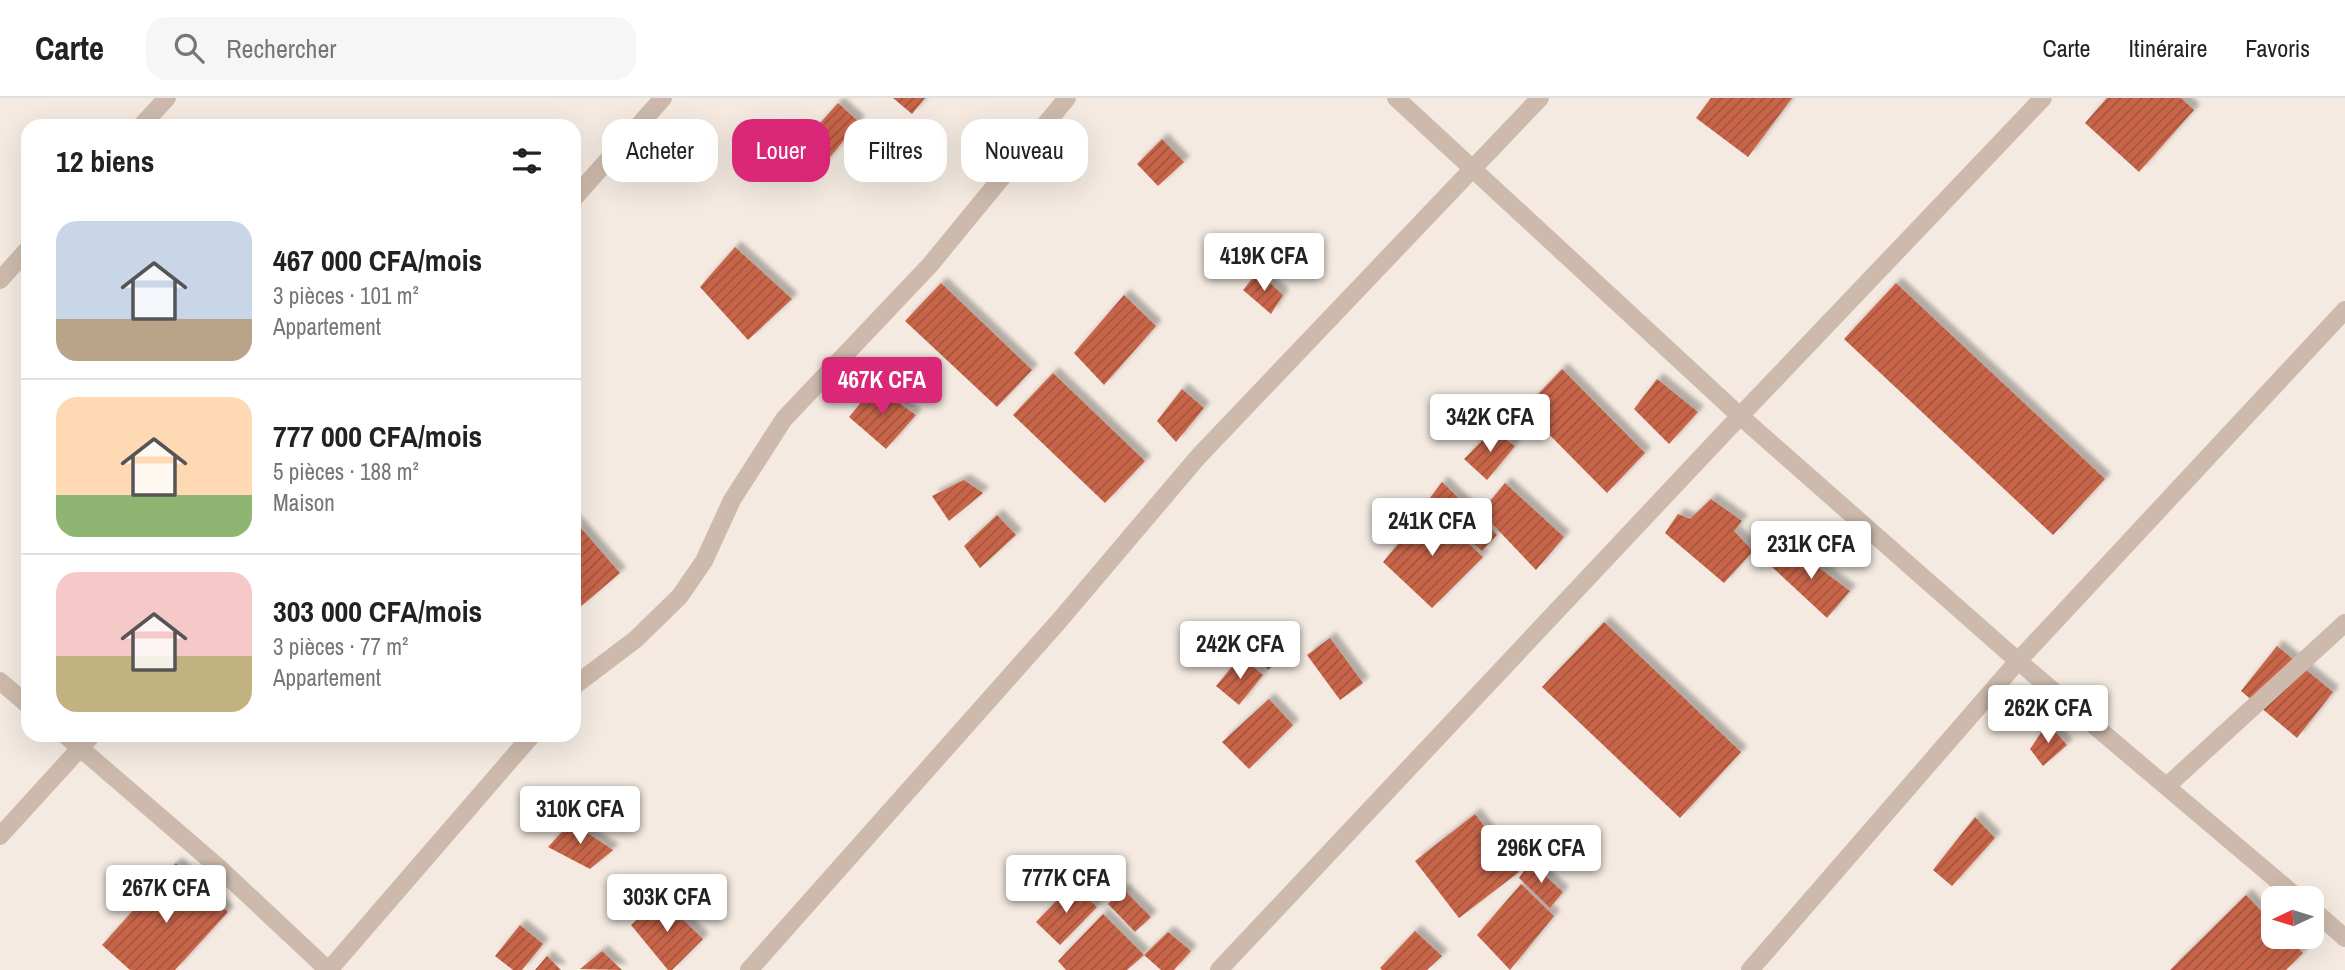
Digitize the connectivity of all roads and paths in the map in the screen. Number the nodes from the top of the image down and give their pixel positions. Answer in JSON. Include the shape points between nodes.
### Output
{"nodes":[{"id":1,"x":167,"y":98,"type":"edge"},
{"id":2,"x":663,"y":98,"type":"edge"},
{"id":3,"x":1067,"y":98,"type":"edge"},
{"id":4,"x":1396,"y":98,"type":"edge"},
{"id":5,"x":1540,"y":98,"type":"edge"},
{"id":6,"x":2043,"y":98,"type":"edge"},
{"id":7,"x":148,"y":119,"type":"edge"},
{"id":8,"x":1475,"y":168,"type":"junction"},
{"id":9,"x":581,"y":190,"type":"edge"},
{"id":10,"x":21,"y":257,"type":"edge"},
{"id":11,"x":0,"y":280,"type":"edge"},
{"id":12,"x":2345,"y":310,"type":"edge"},
{"id":13,"x":1740,"y":416,"type":"junction"},
{"id":14,"x":2345,"y":622,"type":"edge"},
{"id":15,"x":2018,"y":660,"type":"junction"},
{"id":16,"x":0,"y":681,"type":"edge"},
{"id":17,"x":581,"y":681,"type":"edge"},
{"id":18,"x":21,"y":699,"type":"edge"},
{"id":19,"x":87,"y":742,"type":"edge"},
{"id":20,"x":526,"y":742,"type":"edge"},
{"id":21,"x":2168,"y":785,"type":"junction"},
{"id":22,"x":0,"y":836,"type":"edge"},
{"id":23,"x":2284,"y":886,"type":"edge"},
{"id":24,"x":2324,"y":920,"type":"edge"},
{"id":25,"x":2345,"y":938,"type":"edge"},
{"id":26,"x":328,"y":970,"type":"edge"},
{"id":27,"x":749,"y":970,"type":"edge"},
{"id":28,"x":1219,"y":970,"type":"edge"},
{"id":29,"x":1750,"y":970,"type":"edge"}],
"edges":[{"from":1,"to":7,"type":"street"},
{"from":2,"to":9,"type":"street"},
{"from":3,"to":17,"type":"street","via":[[930,265],[784,419],[732,500],[704,561],[681,596],[636,639]]},
{"from":4,"to":8,"type":"street"},
{"from":5,"to":8,"type":"street"},
{"from":6,"to":13,"type":"street"},
{"from":8,"to":13,"type":"street"},
{"from":8,"to":27,"type":"street","via":[[1198,457]]},
{"from":10,"to":11,"type":"street"},
{"from":12,"to":15,"type":"street"},
{"from":13,"to":15,"type":"street"},
{"from":13,"to":28,"type":"street"},
{"from":14,"to":21,"type":"street"},
{"from":15,"to":21,"type":"street"},
{"from":15,"to":29,"type":"street"},
{"from":16,"to":18,"type":"street"},
{"from":19,"to":22,"type":"street"},
{"from":19,"to":26,"type":"street"},
{"from":20,"to":26,"type":"street"},
{"from":21,"to":23,"type":"street"},
{"from":24,"to":25,"type":"street"}]}
